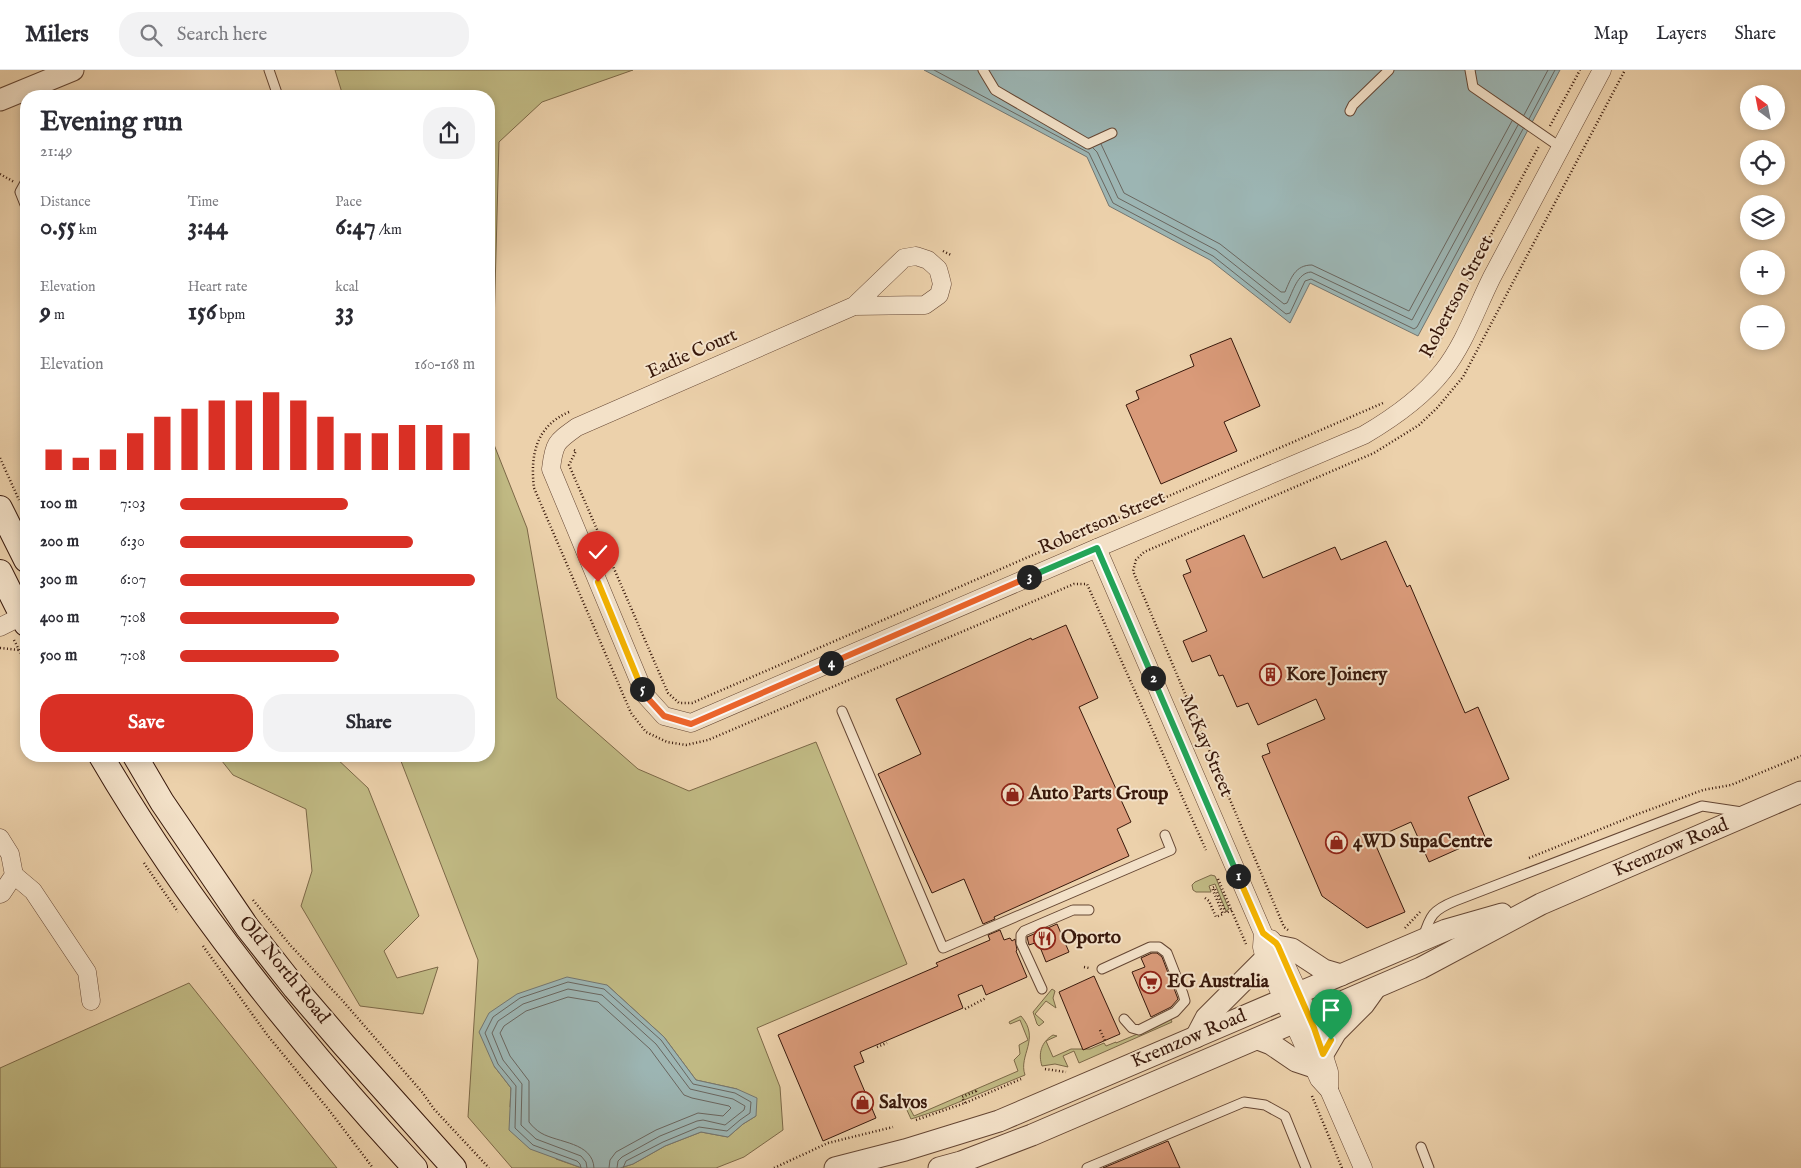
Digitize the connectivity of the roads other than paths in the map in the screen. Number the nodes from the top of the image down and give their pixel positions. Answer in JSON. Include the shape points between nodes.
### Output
{"nodes":[{"id":1,"x":73,"y":70,"type":"edge"},
{"id":2,"x":269,"y":70,"type":"edge"},
{"id":3,"x":983,"y":70,"type":"edge"},
{"id":4,"x":1389,"y":70,"type":"edge"},
{"id":5,"x":1470,"y":70,"type":"edge"},
{"id":6,"x":1602,"y":70,"type":"edge"},
{"id":7,"x":24,"y":90,"type":"edge"},
{"id":8,"x":276,"y":90,"type":"edge"},
{"id":9,"x":20,"y":92,"type":"edge"},
{"id":10,"x":0,"y":100,"type":"edge"},
{"id":11,"x":1350,"y":111,"type":"dead end"},
{"id":12,"x":1112,"y":133,"type":"dead end"},
{"id":13,"x":1560,"y":147,"type":"junction"},
{"id":14,"x":854,"y":306,"type":"junction"},
{"id":15,"x":553,"y":449,"type":"joint"},
{"id":16,"x":10,"y":506,"type":"edge"},
{"id":17,"x":20,"y":540,"type":"edge"},
{"id":18,"x":1097,"y":548,"type":"junction"},
{"id":19,"x":0,"y":572,"type":"edge"},
{"id":20,"x":20,"y":612,"type":"edge"},
{"id":21,"x":20,"y":621,"type":"edge"},
{"id":22,"x":0,"y":627,"type":"edge"},
{"id":23,"x":842,"y":711,"type":"dead end"},
{"id":24,"x":105,"y":762,"type":"edge"},
{"id":25,"x":139,"y":762,"type":"edge"},
{"id":26,"x":1801,"y":792,"type":"edge"},
{"id":27,"x":1750,"y":813,"type":"junction"},
{"id":28,"x":1165,"y":835,"type":"dead end"},
{"id":29,"x":0,"y":838,"type":"edge"},
{"id":30,"x":14,"y":875,"type":"junction"},
{"id":31,"x":0,"y":894,"type":"edge"},
{"id":32,"x":1540,"y":904,"type":"junction"},
{"id":33,"x":1089,"y":910,"type":"dead end"},
{"id":34,"x":1422,"y":940,"type":"junction"},
{"id":35,"x":1274,"y":943,"type":"junction"},
{"id":36,"x":1102,"y":969,"type":"dead end"},
{"id":37,"x":1341,"y":975,"type":"junction"},
{"id":38,"x":1375,"y":988,"type":"junction"},
{"id":39,"x":1042,"y":989,"type":"dead end"},
{"id":40,"x":1290,"y":996,"type":"junction"},
{"id":41,"x":91,"y":1001,"type":"dead end"},
{"id":42,"x":1124,"y":1019,"type":"dead end"},
{"id":43,"x":1302,"y":1019,"type":"junction"},
{"id":44,"x":1196,"y":1036,"type":"junction"},
{"id":45,"x":1258,"y":1039,"type":"junction"},
{"id":46,"x":1319,"y":1061,"type":"junction"},
{"id":47,"x":1421,"y":1147,"type":"dead end"},
{"id":48,"x":415,"y":1168,"type":"edge"},
{"id":49,"x":454,"y":1168,"type":"edge"},
{"id":50,"x":835,"y":1168,"type":"edge"},
{"id":51,"x":939,"y":1168,"type":"edge"},
{"id":52,"x":1087,"y":1168,"type":"edge"},
{"id":53,"x":1306,"y":1168,"type":"edge"},
{"id":54,"x":1363,"y":1168,"type":"edge"},
{"id":55,"x":1430,"y":1168,"type":"edge"}],
"edges":[{"from":1,"to":7,"type":"street"},
{"from":2,"to":8,"type":"lane"},
{"from":3,"to":12,"type":"lane","via":[[995,90],[1088,144]]},
{"from":4,"to":11,"type":"lane"},
{"from":5,"to":13,"type":"lane","via":[[1473,87]]},
{"from":6,"to":13,"type":"street","name":"Robertson Street"},
{"from":9,"to":10,"type":"street"},
{"from":13,"to":18,"type":"street","name":"Robertson Street","via":[[1452,359],[1408,405],[1364,435]]},
{"from":14,"to":14,"type":"street","name":"Eadie Court","via":[[904,258],[916,256],[928,260],[938,269],[942,284],[939,295],[925,305]]},
{"from":14,"to":15,"type":"street","name":"Eadie Court","via":[[577,427],[560,439]]},
{"from":15,"to":18,"type":"street","name":"Robertson Street","via":[[551,469],[645,695],[664,716],[691,724]]},
{"from":16,"to":17,"type":"main road"},
{"from":18,"to":35,"type":"street","name":"McKay Street"},
{"from":19,"to":20,"type":"main road"},
{"from":21,"to":22,"type":"street"},
{"from":23,"to":28,"type":"lane","via":[[943,948],[1171,850]]},
{"from":24,"to":48,"type":"main road","name":"Old North Road","via":[[154,842],[266,995]]},
{"from":25,"to":49,"type":"main road","name":"Old North Road","via":[[162,802],[253,934],[295,988]]},
{"from":26,"to":27,"type":"street","name":"Kremzow Road"},
{"from":27,"to":32,"type":"street","name":"Kremzow Road"},
{"from":27,"to":34,"type":"lane","via":[[1702,806],[1510,880],[1444,906],[1428,920]]},
{"from":29,"to":30,"type":"street","via":[[10,854]]},
{"from":30,"to":31,"type":"street"},
{"from":30,"to":41,"type":"street","via":[[34,891],[87,972]]},
{"from":32,"to":34,"type":"street","name":"Kremzow Road","via":[[1446,930]]},
{"from":32,"to":38,"type":"street","name":"Kremzow Road","via":[[1422,968]]},
{"from":33,"to":39,"type":"lane","via":[[1074,910],[1021,935],[1021,942]]},
{"from":34,"to":37,"type":"street","name":"Kremzow Road"},
{"from":35,"to":37,"type":"street","via":[[1292,949],[1324,970]]},
{"from":35,"to":40,"type":"street","name":"McKay Street"},
{"from":35,"to":44,"type":"street","via":[[1206,1018]]},
{"from":36,"to":42,"type":"lane","via":[[1150,947],[1159,947],[1167,953],[1185,997],[1183,1005],[1139,1030],[1132,1028]]},
{"from":37,"to":40,"type":"street","name":"Kremzow Road"},
{"from":38,"to":43,"type":"street","name":"Kremzow Road"},
{"from":38,"to":46,"type":"street","via":[[1336,1032]]},
{"from":40,"to":43,"type":"street","name":"McKay Street"},
{"from":40,"to":44,"type":"street","name":"Kremzow Road"},
{"from":43,"to":45,"type":"street","name":"Kremzow Road"},
{"from":43,"to":46,"type":"street","name":"McKay Street"},
{"from":44,"to":50,"type":"street","name":"Kremzow Road","via":[[999,1121]]},
{"from":45,"to":46,"type":"street","via":[[1296,1062]]},
{"from":45,"to":51,"type":"street","name":"Kremzow Road","via":[[1032,1135]]},
{"from":46,"to":54,"type":"street","name":"McKay Street","via":[[1329,1072],[1329,1090]]},
{"from":47,"to":55,"type":"lane"},
{"from":52,"to":53,"type":"lane","via":[[1244,1102],[1265,1105],[1285,1116]]}]}
